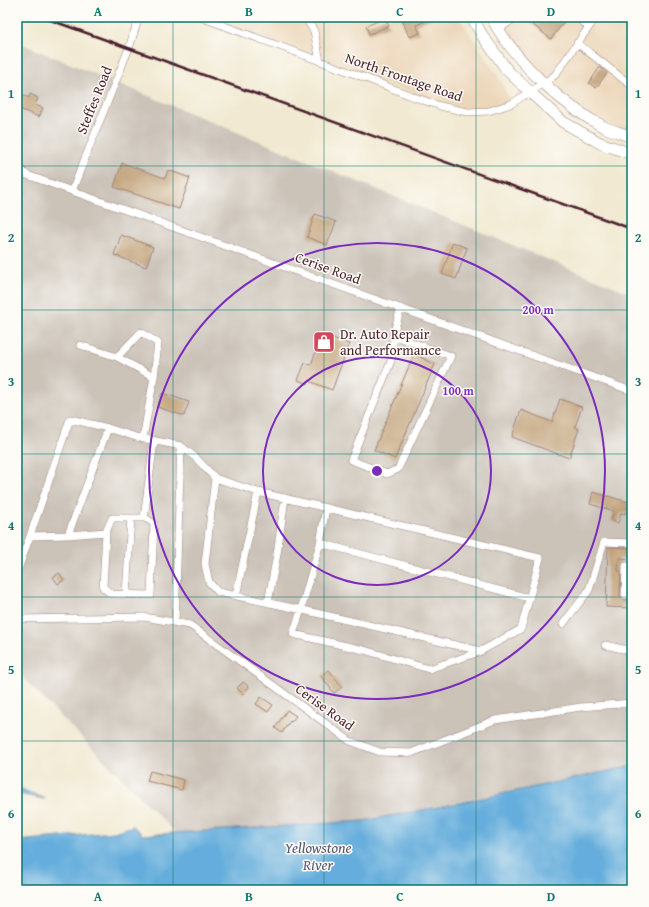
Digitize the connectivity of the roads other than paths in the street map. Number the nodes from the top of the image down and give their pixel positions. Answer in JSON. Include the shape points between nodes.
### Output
{"nodes":[{"id":1,"x":138,"y":17,"type":"edge"},
{"id":2,"x":200,"y":17,"type":"edge"},
{"id":3,"x":305,"y":17,"type":"edge"},
{"id":4,"x":472,"y":17,"type":"edge"},
{"id":5,"x":491,"y":17,"type":"edge"},
{"id":6,"x":516,"y":17,"type":"edge"},
{"id":7,"x":576,"y":17,"type":"edge"},
{"id":8,"x":596,"y":17,"type":"edge"},
{"id":9,"x":589,"y":27,"type":"junction"},
{"id":10,"x":498,"y":30,"type":"junction"},
{"id":11,"x":577,"y":43,"type":"junction"},
{"id":12,"x":320,"y":62,"type":"junction"},
{"id":13,"x":544,"y":84,"type":"junction"},
{"id":14,"x":632,"y":86,"type":"edge"},
{"id":15,"x":530,"y":92,"type":"junction"},
{"id":16,"x":632,"y":137,"type":"edge"},
{"id":17,"x":632,"y":154,"type":"edge"},
{"id":18,"x":17,"y":166,"type":"edge"},
{"id":19,"x":72,"y":191,"type":"junction"},
{"id":20,"x":401,"y":308,"type":"junction"},
{"id":21,"x":394,"y":336,"type":"junction"},
{"id":22,"x":80,"y":345,"type":"dead end"},
{"id":23,"x":117,"y":357,"type":"junction"},
{"id":24,"x":154,"y":376,"type":"junction"},
{"id":25,"x":632,"y":391,"type":"edge"},
{"id":26,"x":108,"y":428,"type":"junction"},
{"id":27,"x":143,"y":438,"type":"junction"},
{"id":28,"x":155,"y":441,"type":"junction"},
{"id":29,"x":181,"y":446,"type":"junction"},
{"id":30,"x":215,"y":478,"type":"junction"},
{"id":31,"x":258,"y":492,"type":"junction"},
{"id":32,"x":285,"y":498,"type":"junction"},
{"id":33,"x":326,"y":508,"type":"junction"},
{"id":34,"x":131,"y":518,"type":"junction"},
{"id":35,"x":144,"y":518,"type":"junction"},
{"id":36,"x":106,"y":532,"type":"junction"},
{"id":37,"x":68,"y":535,"type":"junction"},
{"id":38,"x":30,"y":536,"type":"junction"},
{"id":39,"x":320,"y":543,"type":"junction"},
{"id":40,"x":632,"y":543,"type":"edge"},
{"id":41,"x":632,"y":566,"type":"edge"},
{"id":42,"x":17,"y":572,"type":"edge"},
{"id":43,"x":126,"y":594,"type":"junction"},
{"id":44,"x":236,"y":596,"type":"junction"},
{"id":45,"x":632,"y":596,"type":"edge"},
{"id":46,"x":529,"y":598,"type":"junction"},
{"id":47,"x":268,"y":603,"type":"junction"},
{"id":48,"x":301,"y":610,"type":"junction"},
{"id":49,"x":17,"y":619,"type":"edge"},
{"id":50,"x":175,"y":622,"type":"junction"},
{"id":51,"x":563,"y":624,"type":"dead end"},
{"id":52,"x":605,"y":645,"type":"dead end"},
{"id":53,"x":481,"y":651,"type":"junction"},
{"id":54,"x":632,"y":651,"type":"edge"},
{"id":55,"x":632,"y":703,"type":"edge"}],
"edges":[{"from":1,"to":19,"type":"street","name":"Steffes Road","via":[[129,48]]},
{"from":2,"to":12,"type":"street","name":"North Frontage Road"},
{"from":3,"to":12,"type":"street","via":[[314,31]]},
{"from":4,"to":15,"type":"highway","via":[[507,70]]},
{"from":5,"to":10,"type":"highway"},
{"from":6,"to":10,"type":"street"},
{"from":7,"to":9,"type":"street"},
{"from":8,"to":9,"type":"street","name":"North Frontage Road"},
{"from":9,"to":11,"type":"street","name":"North Frontage Road"},
{"from":10,"to":13,"type":"highway","via":[[520,60]]},
{"from":11,"to":13,"type":"street","name":"North Frontage Road","via":[[554,75]]},
{"from":11,"to":14,"type":"street"},
{"from":12,"to":15,"type":"street","name":"North Frontage Road","via":[[440,106],[467,112],[489,111],[511,104]]},
{"from":13,"to":15,"type":"street","name":"North Frontage Road"},
{"from":13,"to":16,"type":"highway","via":[[573,108],[607,128]]},
{"from":15,"to":17,"type":"highway","via":[[563,122],[600,143]]},
{"from":18,"to":19,"type":"street","name":"Cerise Road","via":[[27,175]]},
{"from":19,"to":20,"type":"street","name":"Cerise Road"},
{"from":20,"to":21,"type":"street"},
{"from":20,"to":25,"type":"street","name":"Cerise Road"},
{"from":21,"to":21,"type":"street","via":[[391,362],[351,460],[387,474],[398,469],[451,356]]},
{"from":22,"to":23,"type":"street"},
{"from":23,"to":24,"type":"street"},
{"from":23,"to":24,"type":"street","via":[[141,332],[158,343]]},
{"from":24,"to":27,"type":"street"},
{"from":26,"to":27,"type":"street"},
{"from":26,"to":37,"type":"street"},
{"from":26,"to":38,"type":"street","via":[[70,419]]},
{"from":27,"to":28,"type":"street"},
{"from":28,"to":29,"type":"street"},
{"from":28,"to":35,"type":"street"},
{"from":29,"to":30,"type":"street"},
{"from":29,"to":50,"type":"street"},
{"from":30,"to":31,"type":"street"},
{"from":30,"to":44,"type":"street","via":[[206,564],[209,582],[218,592]]},
{"from":31,"to":32,"type":"street"},
{"from":31,"to":44,"type":"street"},
{"from":32,"to":33,"type":"street"},
{"from":32,"to":47,"type":"street"},
{"from":33,"to":39,"type":"street"},
{"from":33,"to":46,"type":"street","via":[[540,558]]},
{"from":34,"to":35,"type":"street"},
{"from":34,"to":36,"type":"street","via":[[112,518]]},
{"from":34,"to":43,"type":"street"},
{"from":35,"to":43,"type":"street","via":[[154,524],[150,595]]},
{"from":36,"to":37,"type":"street"},
{"from":36,"to":43,"type":"street","via":[[103,587],[111,594]]},
{"from":37,"to":38,"type":"street"},
{"from":38,"to":42,"type":"street"},
{"from":39,"to":46,"type":"street"},
{"from":39,"to":48,"type":"street"},
{"from":40,"to":51,"type":"street","via":[[604,542],[589,590]]},
{"from":41,"to":45,"type":"street","via":[[626,566],[625,595]]},
{"from":44,"to":47,"type":"street"},
{"from":46,"to":53,"type":"street","via":[[521,629]]},
{"from":47,"to":48,"type":"street"},
{"from":48,"to":53,"type":"street"},
{"from":48,"to":53,"type":"street","via":[[293,634],[364,650],[429,669]]},
{"from":49,"to":50,"type":"street","name":"Cerise Road","via":[[144,617]]},
{"from":50,"to":55,"type":"street","name":"Cerise Road","via":[[190,625],[350,741],[380,752],[411,753],[495,720],[581,707]]},
{"from":52,"to":54,"type":"street"}]}
